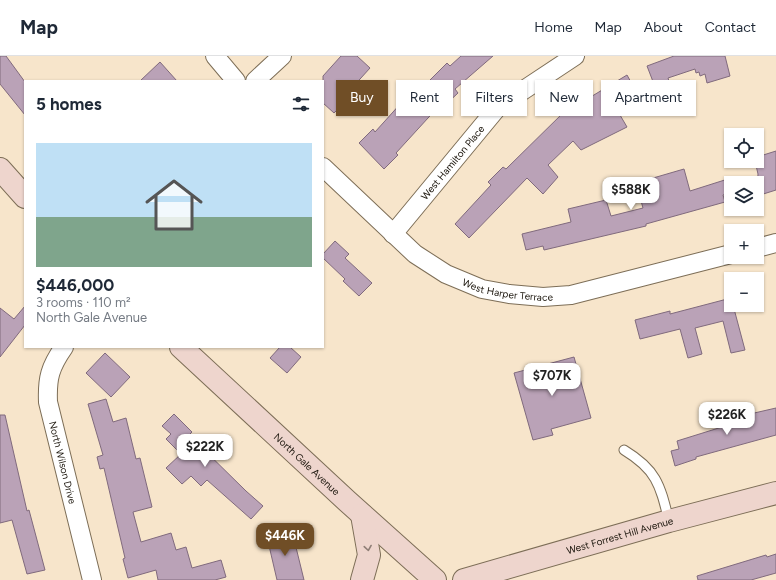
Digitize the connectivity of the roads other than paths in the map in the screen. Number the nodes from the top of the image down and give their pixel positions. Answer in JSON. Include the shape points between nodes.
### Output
{"nodes":[{"id":1,"x":215,"y":56,"type":"edge"},
{"id":2,"x":282,"y":56,"type":"edge"},
{"id":3,"x":575,"y":56,"type":"edge"},
{"id":4,"x":235,"y":80,"type":"edge"},
{"id":5,"x":256,"y":80,"type":"edge"},
{"id":6,"x":324,"y":168,"type":"edge"},
{"id":7,"x":0,"y":169,"type":"edge"},
{"id":8,"x":24,"y":196,"type":"edge"},
{"id":9,"x":393,"y":234,"type":"junction"},
{"id":10,"x":776,"y":243,"type":"edge"},
{"id":11,"x":764,"y":246,"type":"edge"},
{"id":12,"x":724,"y":256,"type":"edge"},
{"id":13,"x":63,"y":348,"type":"edge"},
{"id":14,"x":182,"y":348,"type":"edge"},
{"id":15,"x":624,"y":450,"type":"dead end"},
{"id":16,"x":776,"y":493,"type":"edge"},
{"id":17,"x":362,"y":516,"type":"junction"},
{"id":18,"x":669,"y":521,"type":"junction"},
{"id":19,"x":525,"y":562,"type":"junction"},
{"id":20,"x":92,"y":580,"type":"edge"},
{"id":21,"x":362,"y":580,"type":"edge"},
{"id":22,"x":434,"y":580,"type":"edge"},
{"id":23,"x":464,"y":580,"type":"edge"},
{"id":24,"x":510,"y":580,"type":"edge"}],
"edges":[{"from":1,"to":4,"type":"street"},
{"from":2,"to":5,"type":"street"},
{"from":3,"to":9,"type":"street","name":"West Hamilton Place","via":[[498,107]]},
{"from":6,"to":9,"type":"street","name":"West Harper Terrace"},
{"from":7,"to":8,"type":"main road"},
{"from":9,"to":12,"type":"street","name":"West Harper Terrace","via":[[415,254],[446,274],[482,289],[543,297],[571,294]]},
{"from":10,"to":11,"type":"street"},
{"from":13,"to":20,"type":"street","name":"North Wilson Drive","via":[[53,362],[47,381],[48,402]]},
{"from":14,"to":17,"type":"main road","name":"North Gale Avenue"},
{"from":15,"to":18,"type":"lane","via":[[649,469],[659,484]]},
{"from":16,"to":18,"type":"main road","name":"West Forrest Hill Avenue"},
{"from":17,"to":21,"type":"main road","one_way":true,"via":[[369,555]]},
{"from":17,"to":22,"type":"main road","name":"North Gale Avenue"},
{"from":18,"to":19,"type":"main road","name":"West Forrest Hill Avenue"},
{"from":19,"to":23,"type":"main road","name":"West Forrest Hill Avenue"},
{"from":19,"to":24,"type":"main road"}]}
